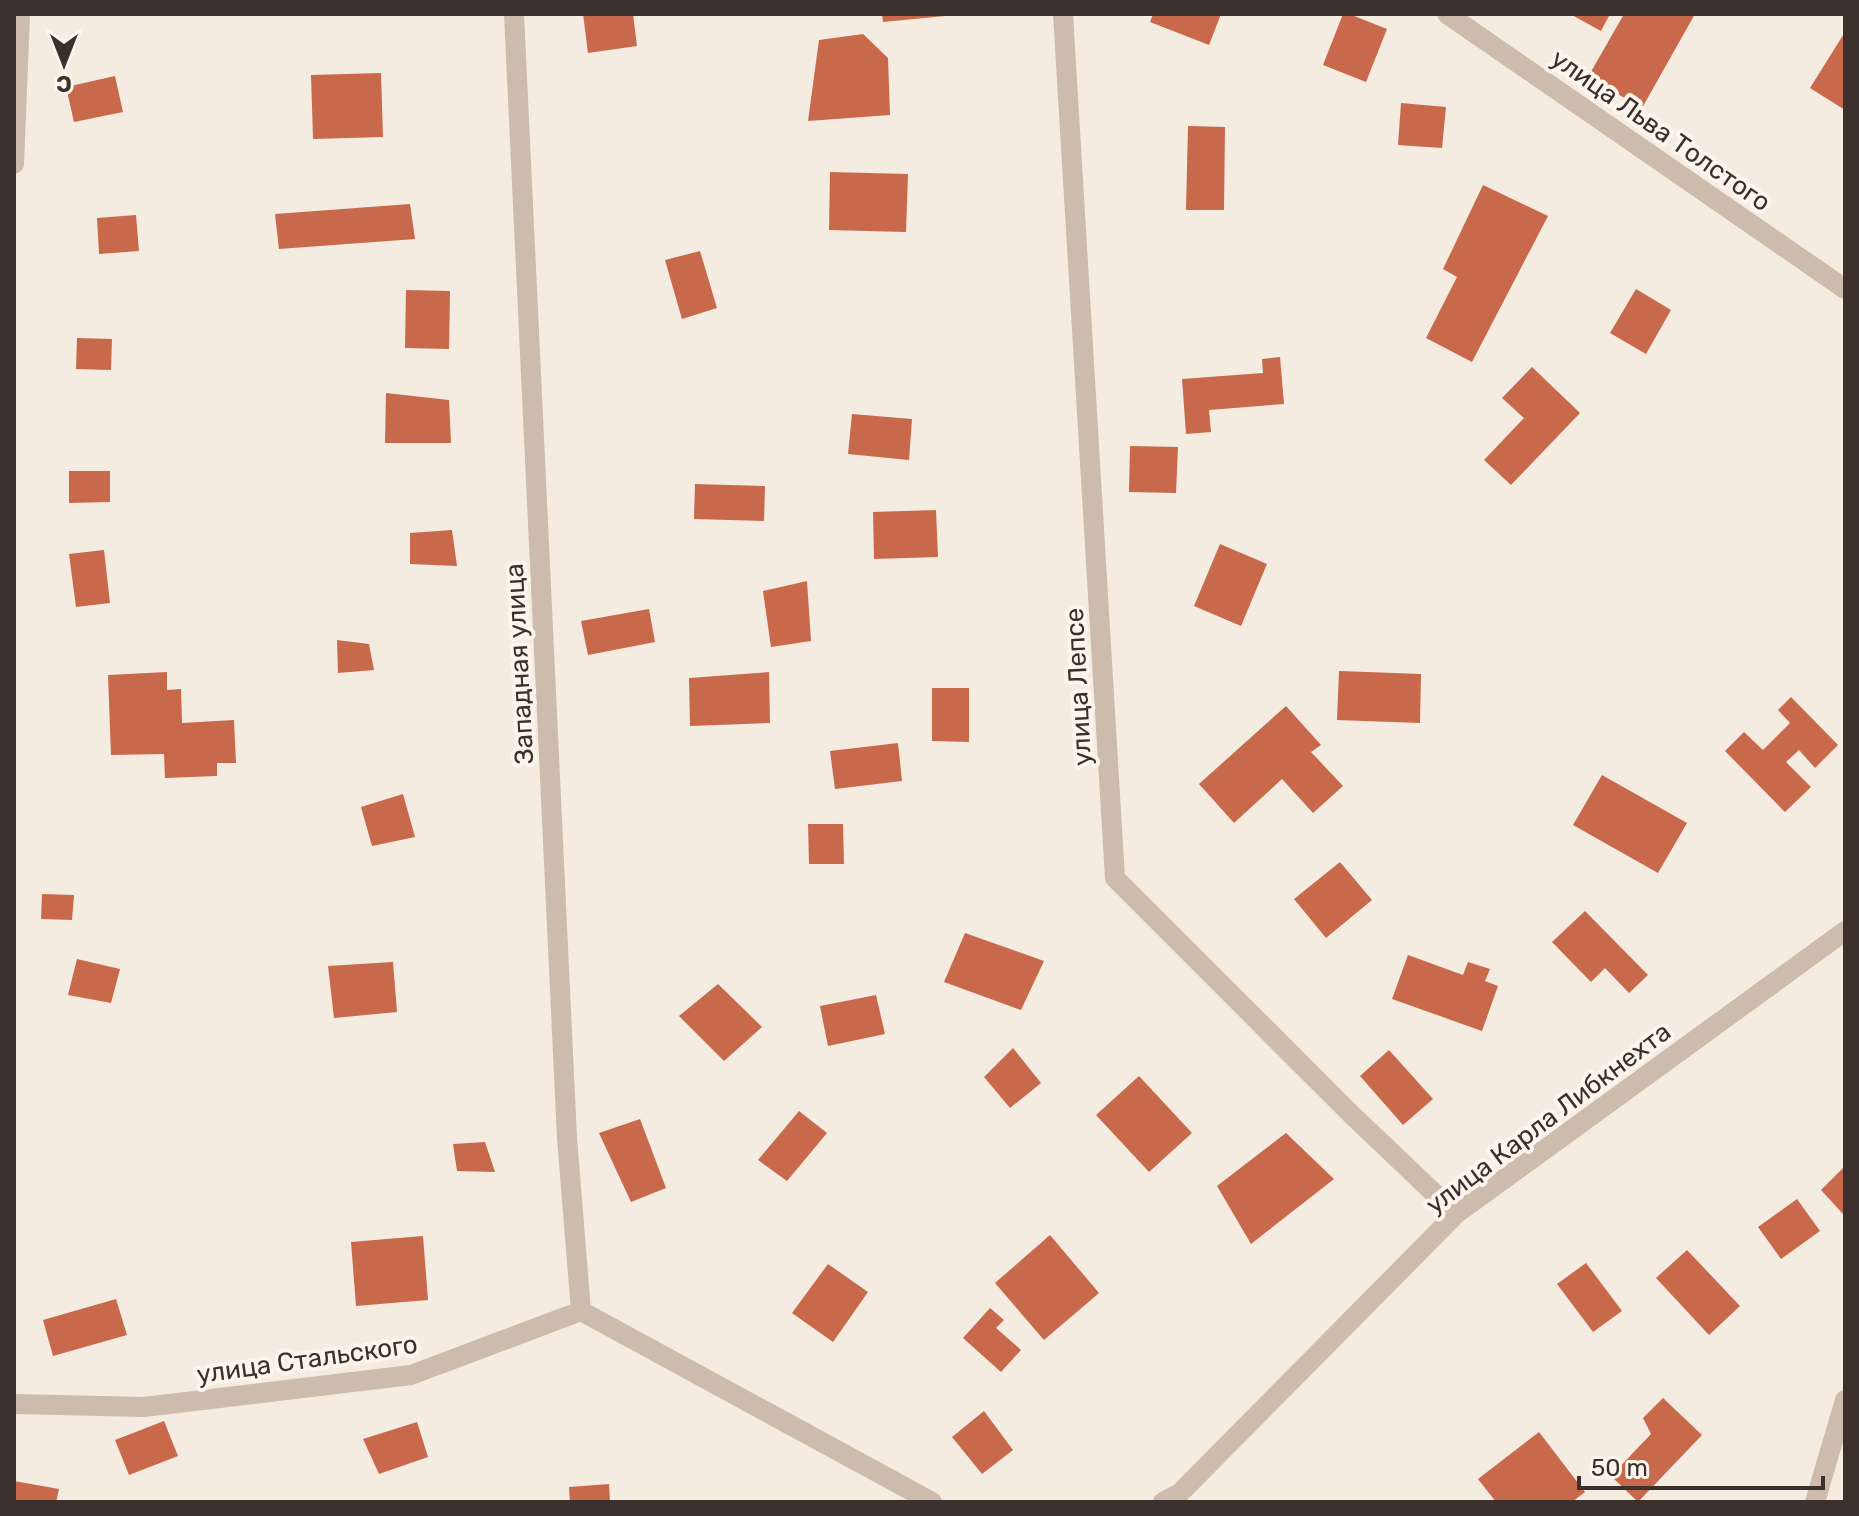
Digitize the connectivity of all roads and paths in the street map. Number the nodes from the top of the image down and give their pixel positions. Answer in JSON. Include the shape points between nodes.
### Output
{"nodes":[{"id":1,"x":20,"y":14,"type":"edge"},
{"id":2,"x":514,"y":14,"type":"edge"},
{"id":3,"x":1063,"y":14,"type":"edge"},
{"id":4,"x":1447,"y":14,"type":"edge"},
{"id":5,"x":14,"y":164,"type":"edge"},
{"id":6,"x":1845,"y":289,"type":"edge"},
{"id":7,"x":1845,"y":931,"type":"edge"},
{"id":8,"x":1456,"y":1214,"type":"junction"},
{"id":9,"x":581,"y":1311,"type":"junction"},
{"id":10,"x":1845,"y":1400,"type":"edge"},
{"id":11,"x":14,"y":1404,"type":"edge"},
{"id":12,"x":932,"y":1502,"type":"edge"},
{"id":13,"x":1163,"y":1502,"type":"edge"},
{"id":14,"x":1815,"y":1502,"type":"edge"}],
"edges":[{"from":1,"to":5,"type":"street"},
{"from":2,"to":9,"type":"street","name":"Западная улица","via":[[567,1138]]},
{"from":3,"to":8,"type":"street","name":"улица Лепсе","via":[[1115,878]]},
{"from":4,"to":6,"type":"street","name":"улица Льва Толстого"},
{"from":7,"to":8,"type":"street","name":"улица Карла Либкнехта"},
{"from":8,"to":13,"type":"street","name":"улица Карла Либкнехта","via":[[1180,1493]]},
{"from":9,"to":11,"type":"street","name":"улица Стальского","via":[[411,1375],[144,1407]]},
{"from":9,"to":12,"type":"street"},
{"from":10,"to":14,"type":"street"}]}
